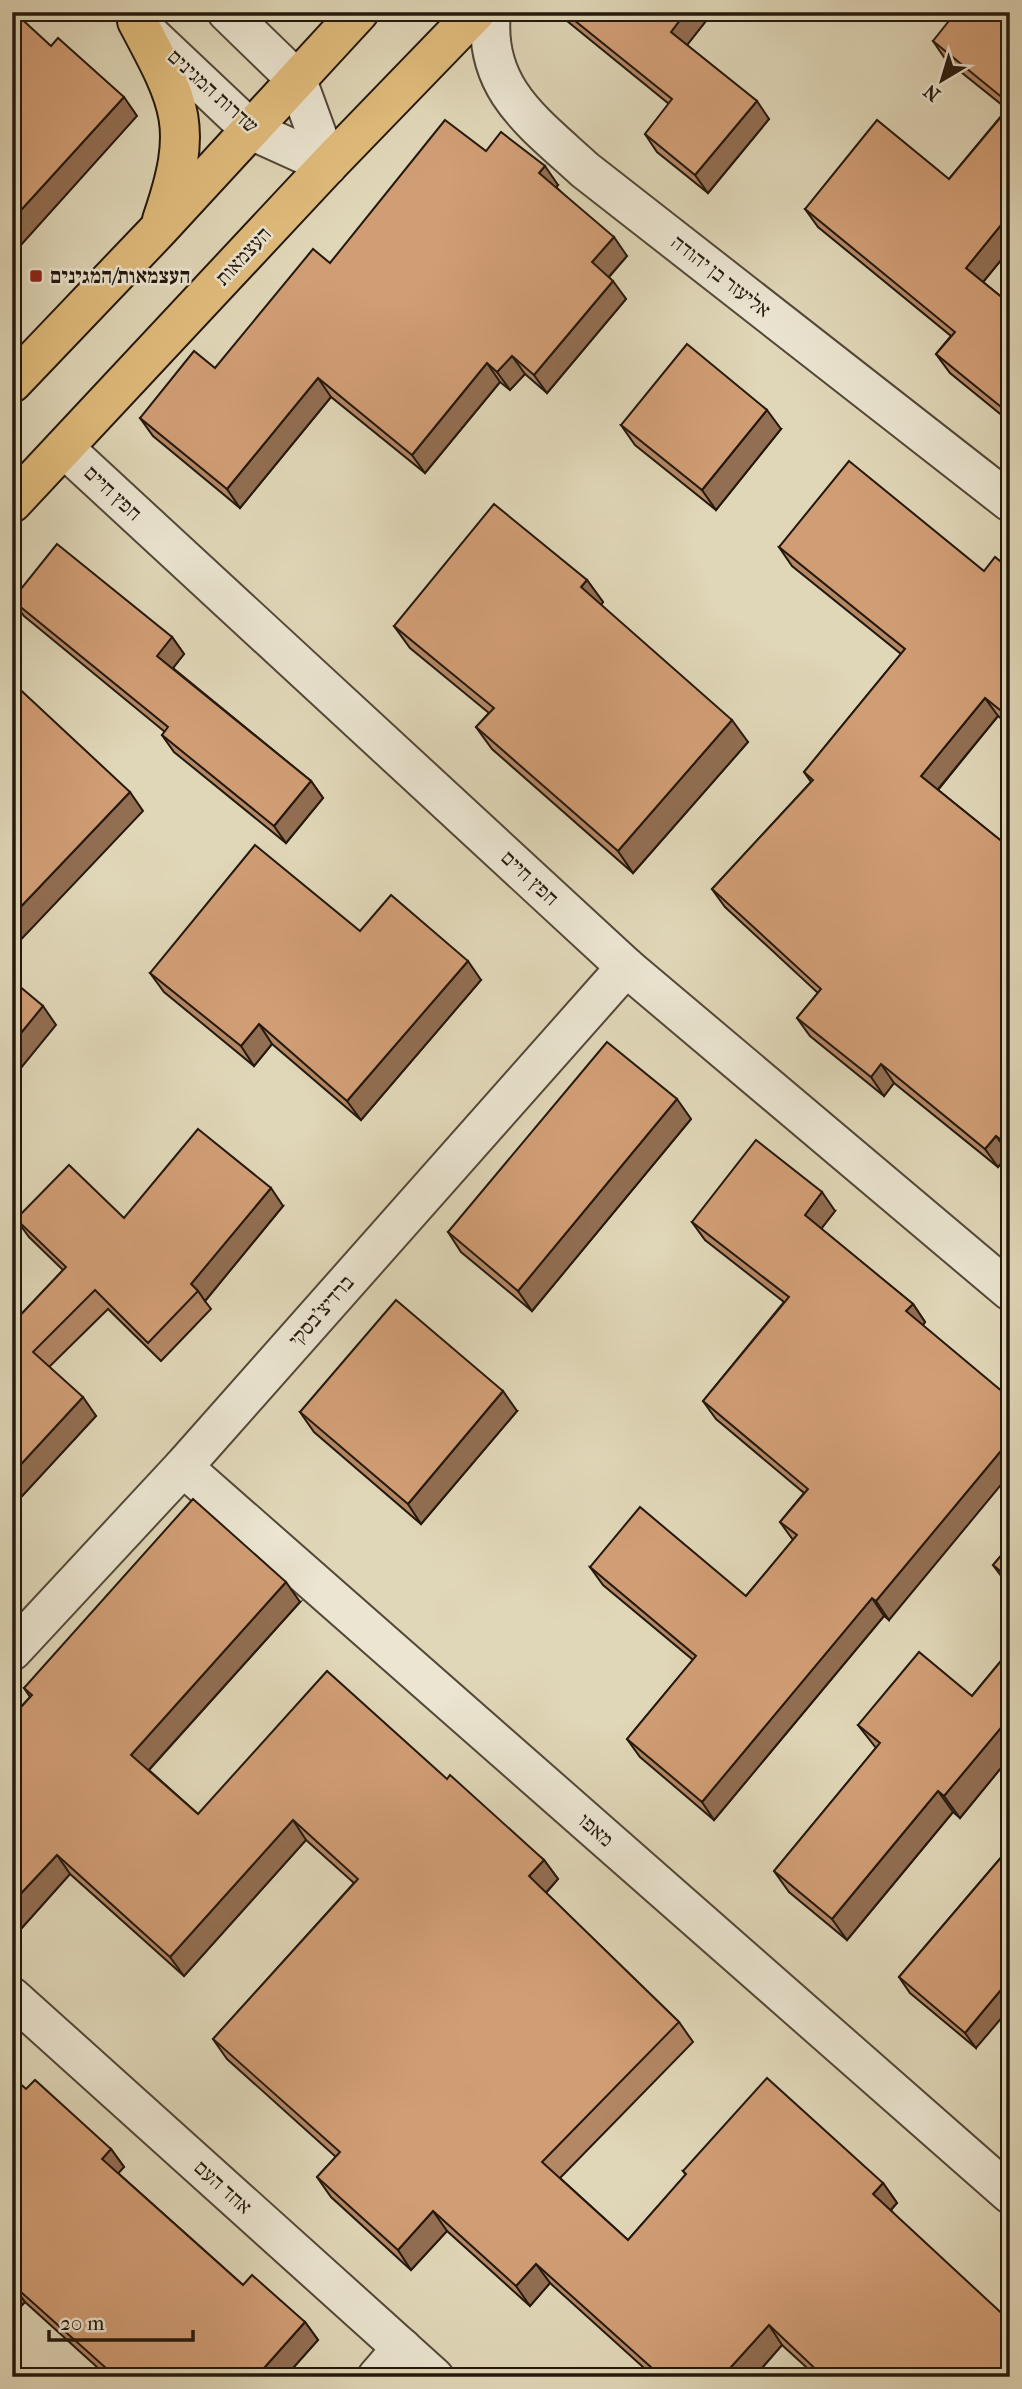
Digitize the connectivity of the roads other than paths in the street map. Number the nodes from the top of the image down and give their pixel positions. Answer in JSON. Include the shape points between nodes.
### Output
{"nodes":[{"id":1,"x":227,"y":12,"type":"edge"},
{"id":2,"x":359,"y":12,"type":"edge"},
{"id":3,"x":476,"y":12,"type":"edge"},
{"id":4,"x":491,"y":12,"type":"edge"},
{"id":5,"x":132,"y":17,"type":"edge"},
{"id":6,"x":297,"y":80,"type":"junction"},
{"id":7,"x":251,"y":130,"type":"junction"},
{"id":8,"x":328,"y":165,"type":"junction"},
{"id":9,"x":159,"y":229,"type":"junction"},
{"id":10,"x":12,"y":383,"type":"edge"},
{"id":11,"x":64,"y":448,"type":"junction"},
{"id":12,"x":1010,"y":502,"type":"edge"},
{"id":13,"x":12,"y":503,"type":"edge"},
{"id":14,"x":626,"y":967,"type":"junction"},
{"id":15,"x":1010,"y":1291,"type":"edge"},
{"id":16,"x":183,"y":1467,"type":"junction"},
{"id":17,"x":12,"y":1651,"type":"edge"},
{"id":18,"x":12,"y":1997,"type":"edge"},
{"id":19,"x":1010,"y":2194,"type":"edge"},
{"id":20,"x":402,"y":2348,"type":"junction"},
{"id":21,"x":377,"y":2377,"type":"edge"},
{"id":22,"x":434,"y":2377,"type":"edge"}],
"edges":[{"from":1,"to":6,"type":"street"},
{"from":2,"to":6,"type":"main road"},
{"from":3,"to":8,"type":"main road","name":"העצמאות"},
{"from":4,"to":12,"type":"street","name":"אליעזר בן יהודה","via":[[491,49],[499,78],[524,114],[585,170]]},
{"from":5,"to":7,"type":"street","name":"שדרות המגינים"},
{"from":5,"to":9,"type":"main road","via":[[176,100],[182,132],[180,160]]},
{"from":6,"to":7,"type":"main road"},
{"from":6,"to":8,"type":"street"},
{"from":7,"to":8,"type":"street","name":"שדרות המגינים"},
{"from":7,"to":9,"type":"main road"},
{"from":8,"to":11,"type":"main road","name":"העצמאות"},
{"from":9,"to":10,"type":"main road"},
{"from":11,"to":13,"type":"main road","name":"העצמאות"},
{"from":11,"to":14,"type":"street","name":"חפץ חיים"},
{"from":14,"to":15,"type":"street","name":"חפץ חיים"},
{"from":14,"to":16,"type":"street","name":"ברדיצ'בסקי"},
{"from":16,"to":17,"type":"street","name":"ברדיצ'בסקי"},
{"from":16,"to":19,"type":"street","name":"מאפו"},
{"from":18,"to":20,"type":"street","name":"אחד העם"},
{"from":20,"to":21,"type":"street"},
{"from":20,"to":22,"type":"street","name":"אחד העם"}]}
